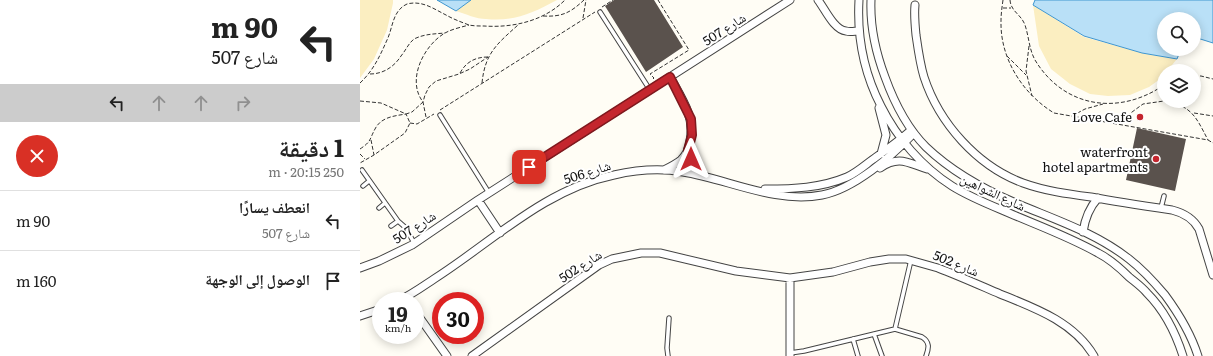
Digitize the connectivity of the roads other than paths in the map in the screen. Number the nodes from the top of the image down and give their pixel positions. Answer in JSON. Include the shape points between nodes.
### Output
{"nodes":[{"id":1,"x":790,"y":0,"type":"edge"},
{"id":2,"x":818,"y":0,"type":"edge"},
{"id":3,"x":859,"y":0,"type":"edge"},
{"id":4,"x":871,"y":0,"type":"edge"},
{"id":5,"x":915,"y":5,"type":"dead end"},
{"id":6,"x":600,"y":12,"type":"dead end"},
{"id":7,"x":859,"y":31,"type":"junction"},
{"id":8,"x":670,"y":77,"type":"junction"},
{"id":9,"x":650,"y":90,"type":"junction"},
{"id":10,"x":880,"y":104,"type":"junction"},
{"id":11,"x":440,"y":115,"type":"dead end"},
{"id":12,"x":913,"y":132,"type":"junction"},
{"id":13,"x":903,"y":141,"type":"junction"},
{"id":14,"x":688,"y":150,"type":"junction"},
{"id":15,"x":880,"y":154,"type":"junction"},
{"id":16,"x":362,"y":170,"type":"dead end"},
{"id":17,"x":664,"y":170,"type":"junction"},
{"id":18,"x":932,"y":170,"type":"junction"},
{"id":19,"x":867,"y":173,"type":"junction"},
{"id":20,"x":703,"y":176,"type":"junction"},
{"id":21,"x":370,"y":181,"type":"junction"},
{"id":22,"x":363,"y":186,"type":"dead end"},
{"id":23,"x":757,"y":190,"type":"junction"},
{"id":24,"x":489,"y":193,"type":"junction"},
{"id":25,"x":1164,"y":196,"type":"dead end"},
{"id":26,"x":1098,"y":198,"type":"junction"},
{"id":27,"x":478,"y":200,"type":"junction"},
{"id":28,"x":385,"y":203,"type":"junction"},
{"id":29,"x":379,"y":208,"type":"dead end"},
{"id":30,"x":1161,"y":208,"type":"junction"},
{"id":31,"x":398,"y":221,"type":"junction"},
{"id":32,"x":391,"y":226,"type":"dead end"},
{"id":33,"x":1084,"y":232,"type":"junction"},
{"id":34,"x":500,"y":233,"type":"junction"},
{"id":35,"x":414,"y":243,"type":"junction"},
{"id":36,"x":911,"y":260,"type":"junction"},
{"id":37,"x":360,"y":268,"type":"edge"},
{"id":38,"x":1213,"y":275,"type":"edge"},
{"id":39,"x":790,"y":278,"type":"junction"},
{"id":40,"x":417,"y":292,"type":"edge"},
{"id":41,"x":372,"y":312,"type":"edge"},
{"id":42,"x":360,"y":316,"type":"edge"},
{"id":43,"x":669,"y":318,"type":"dead end"},
{"id":44,"x":424,"y":324,"type":"edge"},
{"id":45,"x":895,"y":329,"type":"junction"},
{"id":46,"x":874,"y":334,"type":"junction"},
{"id":47,"x":852,"y":339,"type":"junction"},
{"id":48,"x":790,"y":354,"type":"edge"},
{"id":49,"x":447,"y":356,"type":"edge"},
{"id":50,"x":472,"y":356,"type":"edge"},
{"id":51,"x":668,"y":356,"type":"edge"},
{"id":52,"x":858,"y":356,"type":"edge"},
{"id":53,"x":882,"y":356,"type":"edge"},
{"id":54,"x":926,"y":356,"type":"edge"},
{"id":55,"x":1094,"y":356,"type":"edge"},
{"id":56,"x":1183,"y":356,"type":"edge"},
{"id":57,"x":1198,"y":356,"type":"edge"}],
"edges":[{"from":1,"to":8,"type":"street","name":"شارع 507"},
{"from":2,"to":7,"type":"street","via":[[840,29]]},
{"from":3,"to":7,"type":"street","name":"شارع الشواهين"},
{"from":4,"to":12,"type":"street","name":"شارع الشواهين","via":[[872,23],[882,71]]},
{"from":5,"to":26,"type":"street","via":[[917,43],[924,76],[939,111],[963,142],[976,155],[1021,182],[1048,190]]},
{"from":6,"to":9,"type":"lane"},
{"from":7,"to":10,"type":"street","name":"شارع الشواهين","via":[[866,69]]},
{"from":8,"to":9,"type":"street","name":"شارع 507"},
{"from":8,"to":14,"type":"street","via":[[691,119],[692,135]]},
{"from":9,"to":24,"type":"street","name":"شارع 507"},
{"from":10,"to":13,"type":"street","name":"شارع الشواهين"},
{"from":10,"to":15,"type":"street","via":[[886,135]]},
{"from":11,"to":24,"type":"lane"},
{"from":12,"to":13,"type":"street","name":"شارع 506"},
{"from":12,"to":33,"type":"street","name":"شارع الشواهين","via":[[926,147],[969,179],[1005,198]]},
{"from":13,"to":15,"type":"street","name":"شارع 506"},
{"from":13,"to":18,"type":"street","name":"شارع الشواهين","via":[[917,158]]},
{"from":13,"to":19,"type":"street","name":"شارع 506"},
{"from":14,"to":17,"type":"street","via":[[679,162]]},
{"from":14,"to":20,"type":"street","via":[[694,165]]},
{"from":15,"to":23,"type":"street","name":"شارع 506","via":[[856,172],[833,181],[796,188]]},
{"from":16,"to":21,"type":"lane"},
{"from":17,"to":20,"type":"street","name":"شارع 506"},
{"from":17,"to":34,"type":"street","name":"شارع 506","via":[[641,170],[611,175],[568,189]]},
{"from":18,"to":19,"type":"street","name":"شارع 506","via":[[900,161]]},
{"from":18,"to":56,"type":"street","name":"شارع الشواهين","via":[[965,193],[1081,244],[1116,265],[1148,294],[1170,326]]},
{"from":19,"to":23,"type":"street","name":"شارع 506","via":[[848,186],[822,195],[792,196]]},
{"from":20,"to":23,"type":"street","name":"شارع 506"},
{"from":21,"to":22,"type":"lane"},
{"from":21,"to":28,"type":"lane"},
{"from":24,"to":27,"type":"street","name":"شارع 507"},
{"from":25,"to":30,"type":"lane"},
{"from":26,"to":30,"type":"street"},
{"from":26,"to":33,"type":"street","via":[[1086,217]]},
{"from":27,"to":34,"type":"street"},
{"from":27,"to":35,"type":"street","name":"شارع 507"},
{"from":28,"to":29,"type":"lane"},
{"from":28,"to":31,"type":"lane"},
{"from":30,"to":38,"type":"street","via":[[1179,212],[1196,223]]},
{"from":31,"to":32,"type":"lane"},
{"from":31,"to":35,"type":"lane","via":[[406,228]]},
{"from":33,"to":57,"type":"street","name":"شارع الشواهين","via":[[1128,258],[1156,285],[1180,318]]},
{"from":34,"to":40,"type":"street","name":"شارع 506"},
{"from":35,"to":37,"type":"street","name":"شارع 507"},
{"from":36,"to":39,"type":"street","name":"شارع 502","via":[[889,259],[833,272]]},
{"from":36,"to":45,"type":"lane"},
{"from":36,"to":55,"type":"street","name":"شارع 502","via":[[938,268],[1044,312],[1072,331]]},
{"from":39,"to":48,"type":"street"},
{"from":39,"to":50,"type":"street","name":"شارع 502","via":[[736,271],[660,253],[626,255],[599,265]]},
{"from":41,"to":42,"type":"street"},
{"from":43,"to":51,"type":"lane","via":[[666,348]]},
{"from":44,"to":49,"type":"street"},
{"from":45,"to":46,"type":"lane"},
{"from":45,"to":54,"type":"lane","via":[[925,339],[928,345]]},
{"from":46,"to":47,"type":"lane"},
{"from":46,"to":53,"type":"lane"},
{"from":47,"to":48,"type":"lane"},
{"from":47,"to":52,"type":"lane"}]}
